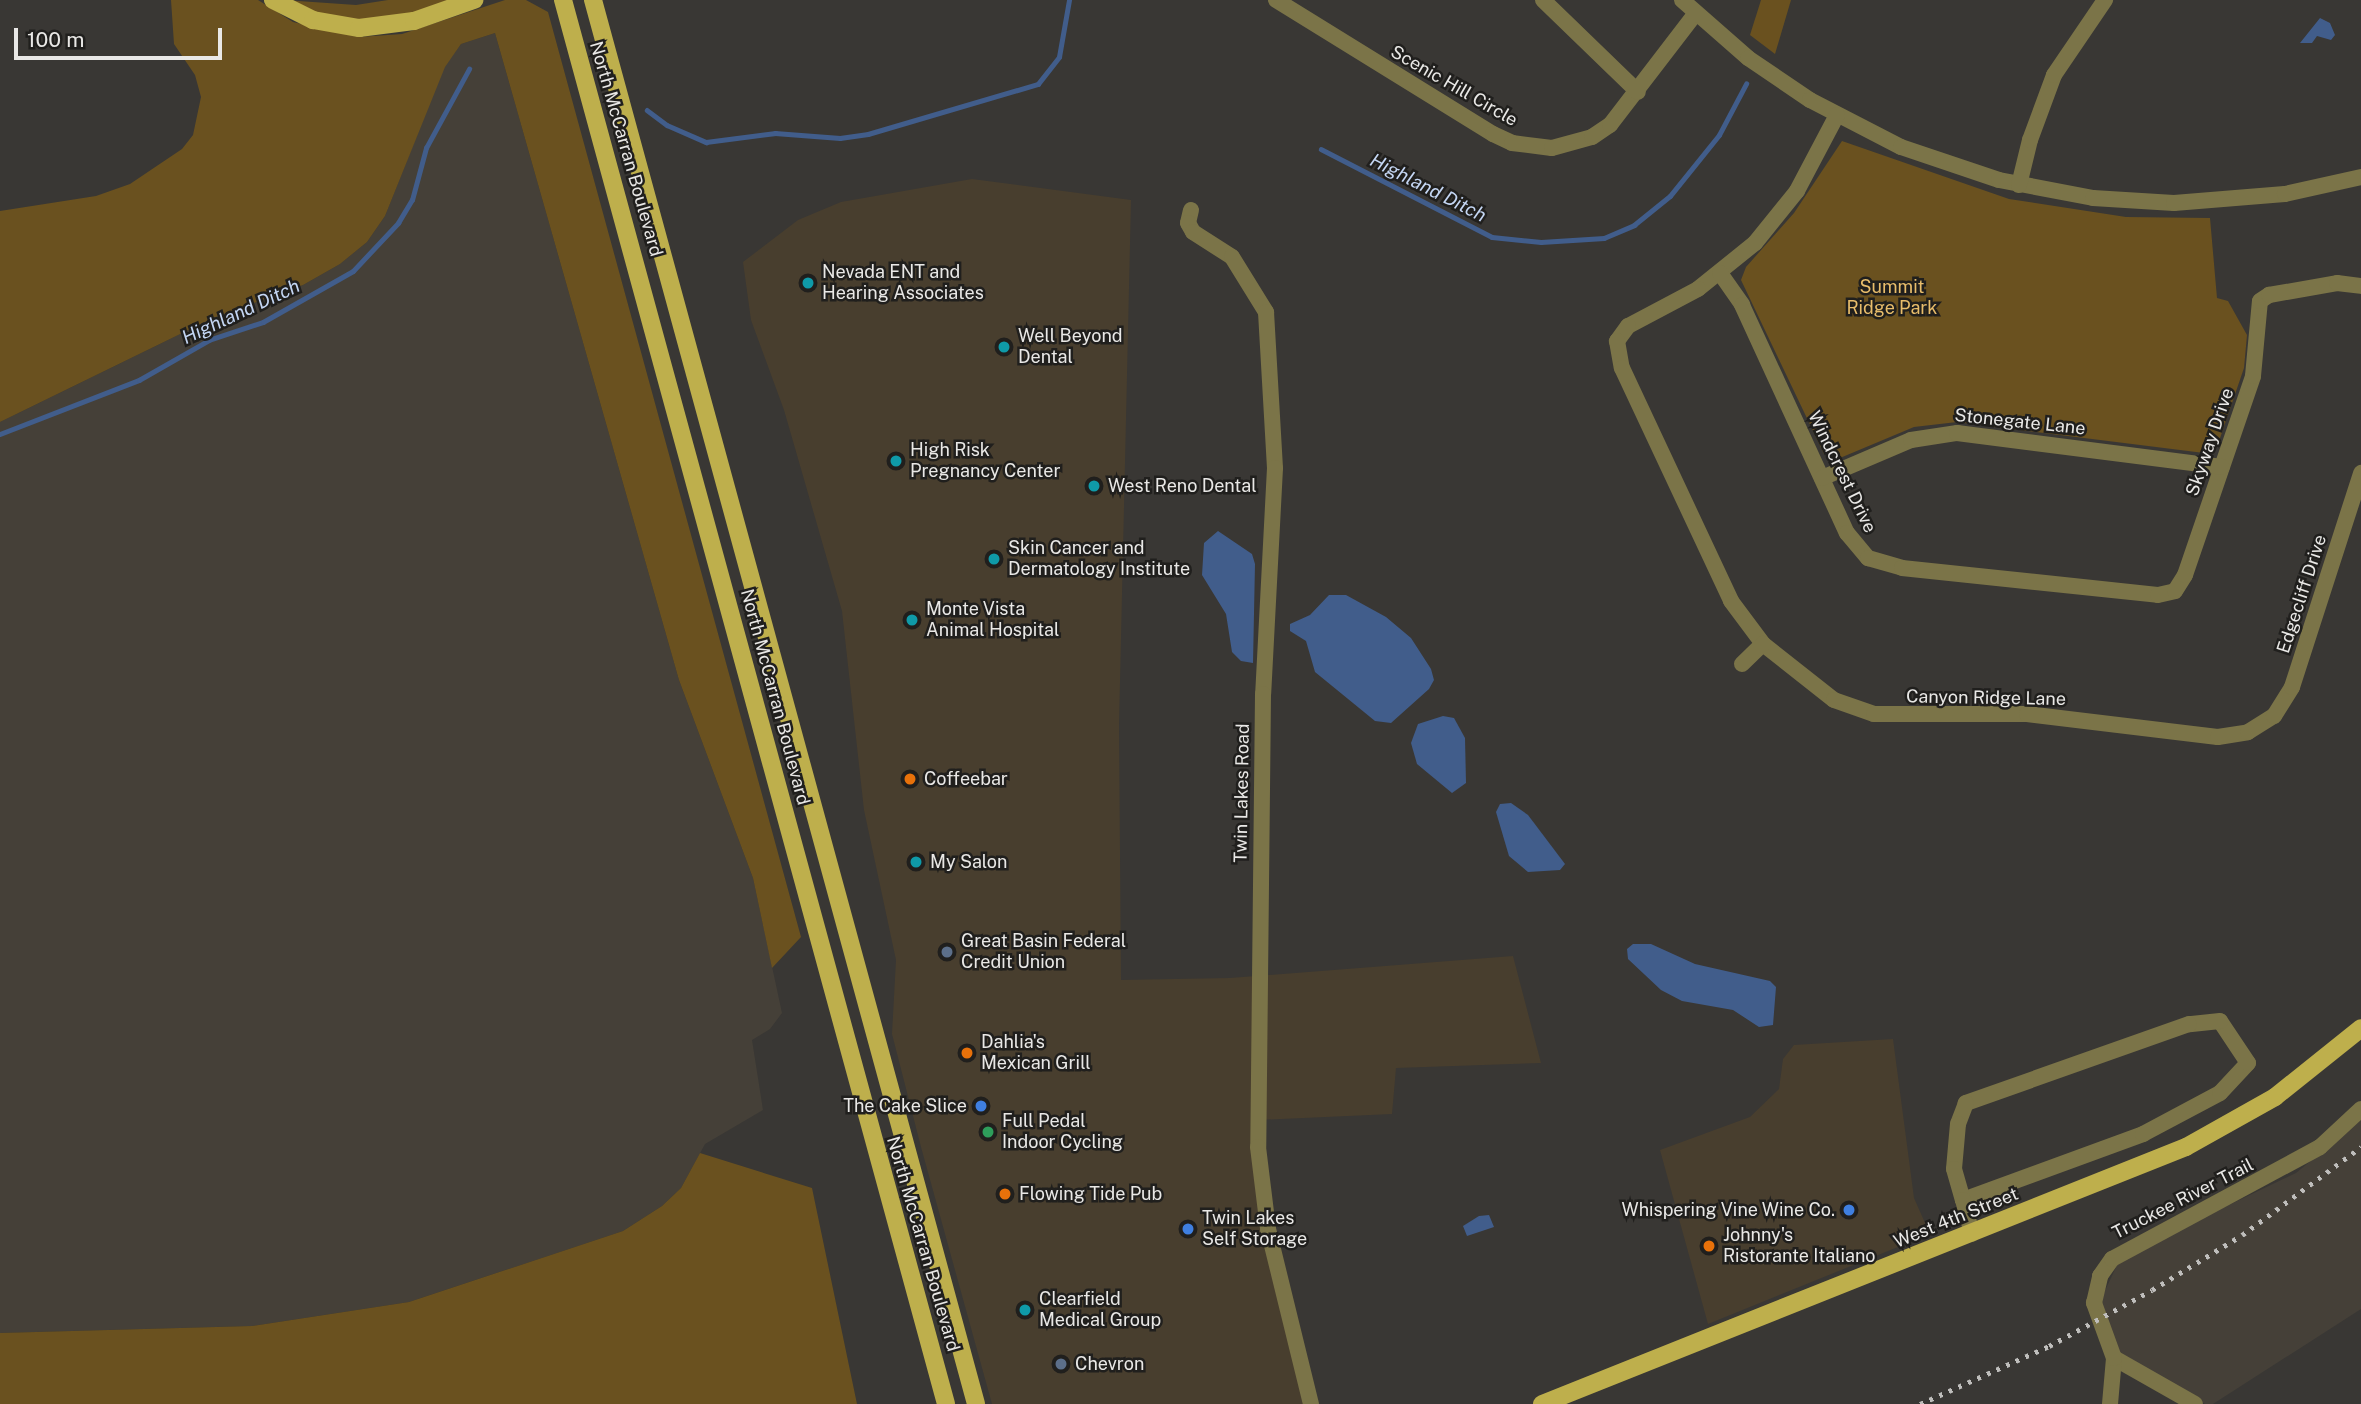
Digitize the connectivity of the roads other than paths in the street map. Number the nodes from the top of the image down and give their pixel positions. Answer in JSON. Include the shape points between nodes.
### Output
{"nodes":[{"id":1,"x":274,"y":0,"type":"edge"},
{"id":2,"x":474,"y":0,"type":"edge"},
{"id":3,"x":563,"y":0,"type":"edge"},
{"id":4,"x":595,"y":0,"type":"edge"},
{"id":5,"x":1276,"y":0,"type":"edge"},
{"id":6,"x":1543,"y":0,"type":"edge"},
{"id":7,"x":1682,"y":0,"type":"edge"},
{"id":8,"x":2105,"y":0,"type":"edge"},
{"id":9,"x":1696,"y":13,"type":"junction"},
{"id":10,"x":1638,"y":92,"type":"junction"},
{"id":11,"x":1837,"y":115,"type":"junction"},
{"id":12,"x":2361,"y":177,"type":"edge"},
{"id":13,"x":2020,"y":185,"type":"junction"},
{"id":14,"x":1191,"y":210,"type":"dead end"},
{"id":15,"x":1720,"y":273,"type":"junction"},
{"id":16,"x":2361,"y":286,"type":"edge"},
{"id":17,"x":2222,"y":467,"type":"junction"},
{"id":18,"x":2361,"y":473,"type":"edge"},
{"id":19,"x":1822,"y":478,"type":"junction"},
{"id":20,"x":2175,"y":591,"type":"joint"},
{"id":21,"x":1763,"y":644,"type":"junction"},
{"id":22,"x":1742,"y":664,"type":"dead end"},
{"id":23,"x":2269,"y":721,"type":"joint"},
{"id":24,"x":2361,"y":1028,"type":"edge"},
{"id":25,"x":879,"y":1051,"type":"junction"},
{"id":26,"x":851,"y":1061,"type":"junction"},
{"id":27,"x":2361,"y":1109,"type":"edge"},
{"id":28,"x":1963,"y":1200,"type":"junction"},
{"id":29,"x":1972,"y":1234,"type":"junction"},
{"id":30,"x":2114,"y":1358,"type":"junction"},
{"id":31,"x":946,"y":1404,"type":"edge"},
{"id":32,"x":976,"y":1404,"type":"edge"},
{"id":33,"x":1311,"y":1404,"type":"edge"},
{"id":34,"x":1542,"y":1404,"type":"edge"},
{"id":35,"x":2110,"y":1404,"type":"edge"},
{"id":36,"x":2194,"y":1404,"type":"edge"}],
"edges":[{"from":1,"to":2,"type":"main road","via":[[313,20],[359,28],[414,21]]},
{"from":3,"to":26,"type":"main road","name":"North McCarran Boulevard"},
{"from":4,"to":25,"type":"main road","name":"North McCarran Boulevard"},
{"from":5,"to":10,"type":"street","name":"Scenic Hill Circle","via":[[1512,143],[1552,148],[1592,136],[1622,114]]},
{"from":6,"to":10,"type":"street"},
{"from":7,"to":9,"type":"street"},
{"from":8,"to":13,"type":"street","via":[[2054,75],[2030,140]]},
{"from":9,"to":10,"type":"street","name":"Scenic Hill Circle"},
{"from":9,"to":11,"type":"street","via":[[1748,58]]},
{"from":11,"to":13,"type":"street","via":[[1933,159]]},
{"from":11,"to":15,"type":"street","via":[[1781,213]]},
{"from":12,"to":13,"type":"street","via":[[2285,194],[2212,202],[2132,201]]},
{"from":14,"to":33,"type":"street","name":"Twin Lakes Road","via":[[1188,223],[1193,232],[1232,257],[1266,312],[1275,468],[1262,694],[1258,1156],[1268,1229]]},
{"from":15,"to":19,"type":"street","name":"Windcrest Drive","via":[[1742,305]]},
{"from":15,"to":21,"type":"street","name":"Canyon Ridge Lane","via":[[1628,326],[1617,341],[1622,368],[1718,577],[1745,625]]},
{"from":16,"to":17,"type":"street","name":"Skyway Drive","via":[[2337,283],[2269,295],[2260,301],[2256,362]]},
{"from":17,"to":19,"type":"street","name":"Stonegate Lane","via":[[1957,433],[1911,440]]},
{"from":17,"to":20,"type":"street","name":"Skyway Drive","via":[[2185,575]]},
{"from":18,"to":23,"type":"street","name":"Edgecliff Drive","via":[[2292,687]]},
{"from":19,"to":20,"type":"street","name":"Windcrest Drive","via":[[1855,547],[1883,565],[2146,594]]},
{"from":21,"to":22,"type":"street"},
{"from":21,"to":23,"type":"street","name":"Canyon Ridge Lane","via":[[1834,699],[1874,714],[2050,715],[2218,737],[2248,732]]},
{"from":24,"to":29,"type":"main road","name":"West 4th Street","via":[[2313,1070],[2186,1147]]},
{"from":25,"to":26,"type":"main road"},
{"from":25,"to":32,"type":"main road","name":"North McCarran Boulevard"},
{"from":26,"to":31,"type":"main road","name":"North McCarran Boulevard"},
{"from":27,"to":30,"type":"street","name":"Truckee River Trail","via":[[2320,1147],[2112,1259],[2100,1276],[2094,1303]]},
{"from":28,"to":28,"type":"street","via":[[2143,1133],[2220,1093],[2248,1063],[2220,1021],[2189,1024],[1966,1103],[1958,1124],[1954,1169]]},
{"from":28,"to":29,"type":"street"},
{"from":29,"to":34,"type":"main road","name":"West 4th Street"},
{"from":30,"to":35,"type":"street","name":"Truckee River Trail"},
{"from":30,"to":36,"type":"street"}]}
